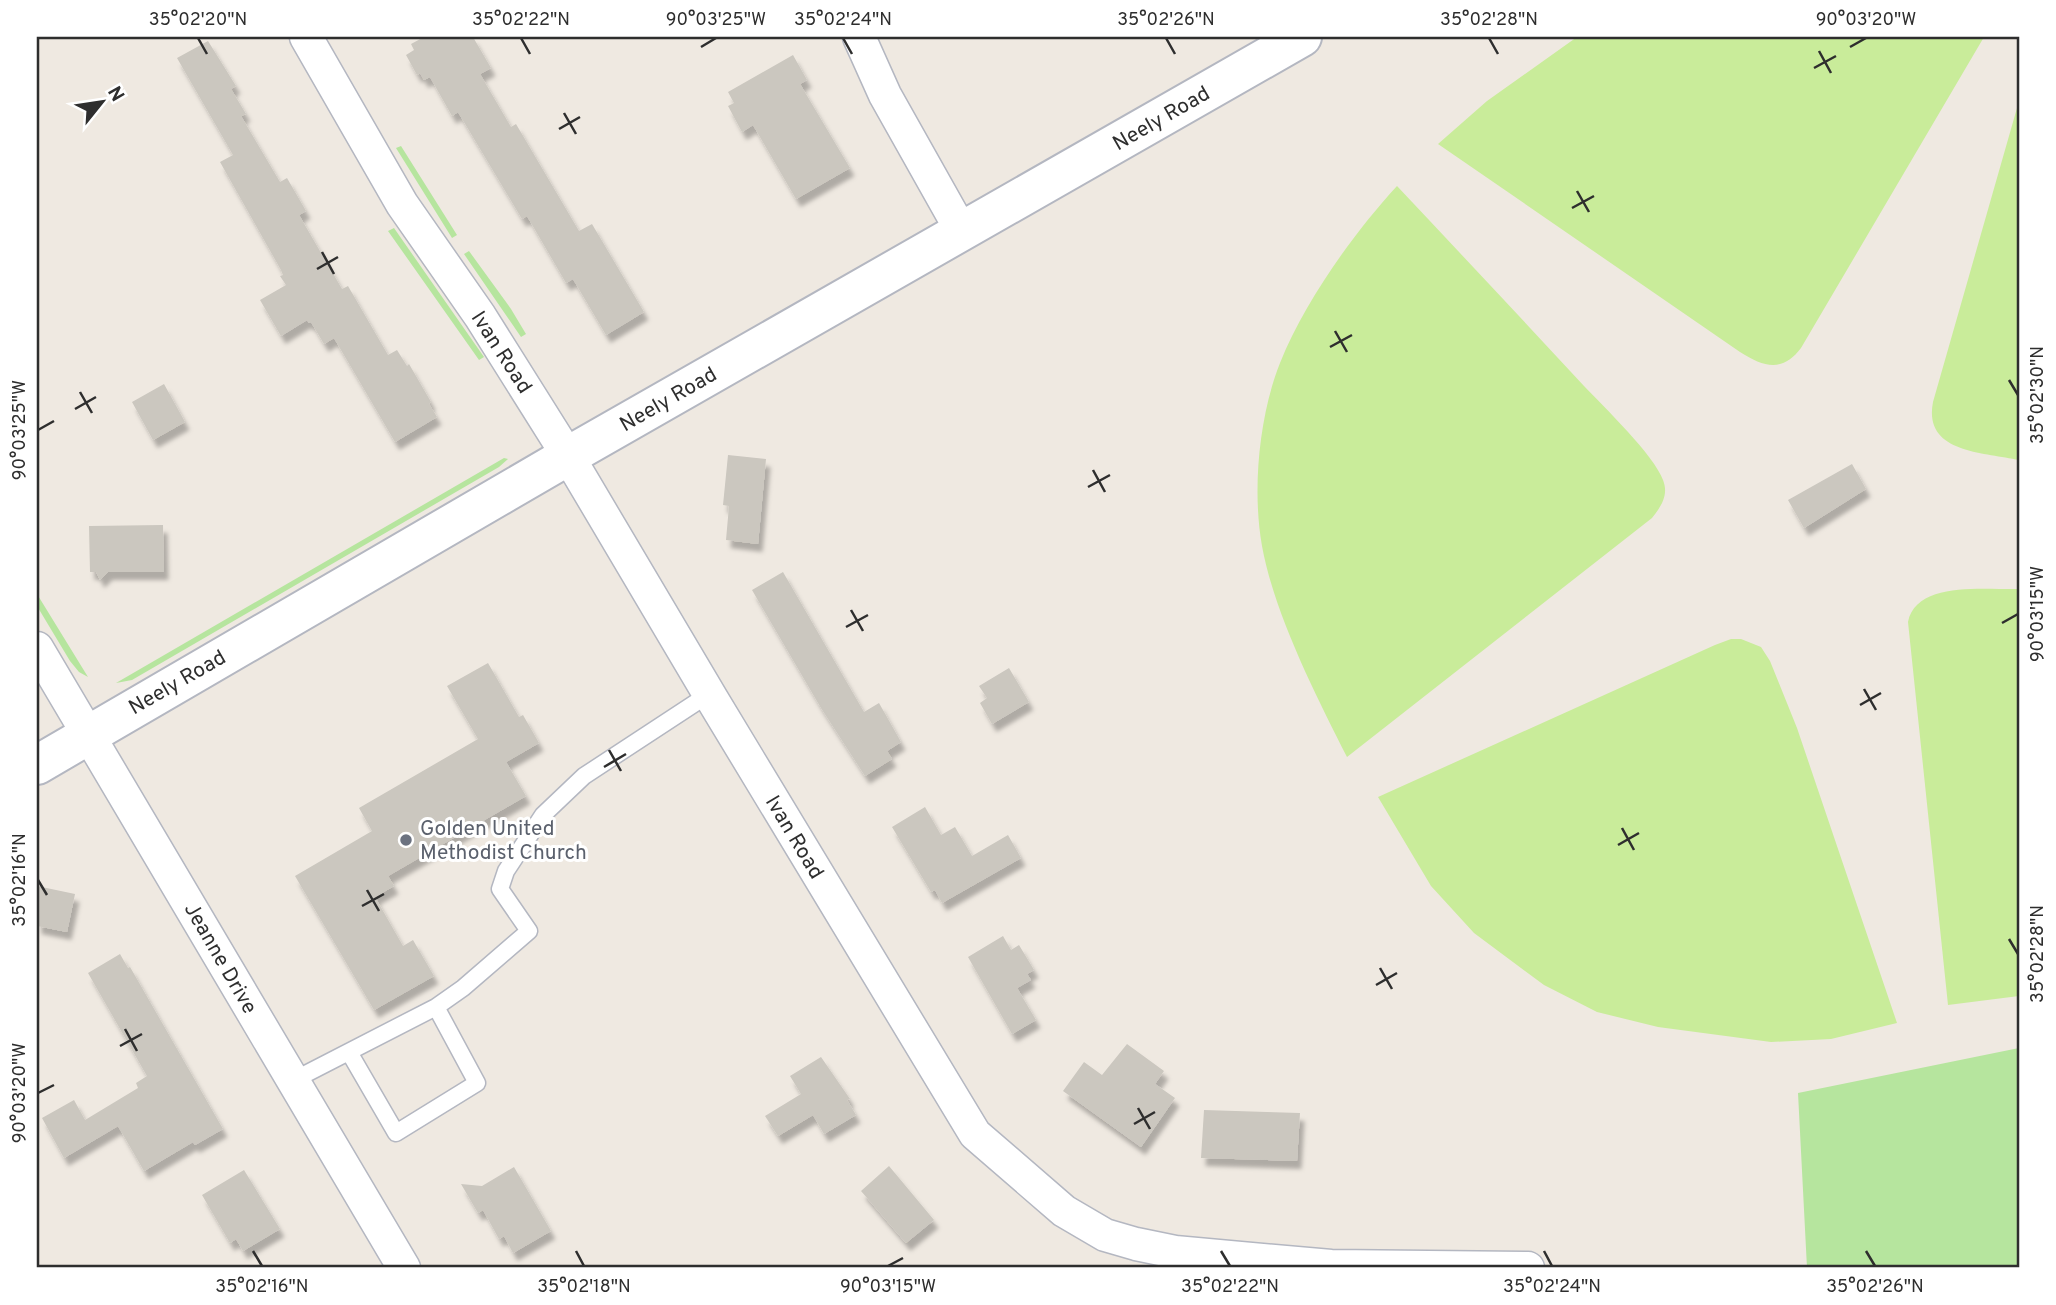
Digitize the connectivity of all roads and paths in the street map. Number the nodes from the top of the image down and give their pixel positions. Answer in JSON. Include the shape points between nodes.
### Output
{"nodes":[{"id":1,"x":306,"y":37,"type":"edge"},
{"id":2,"x":859,"y":37,"type":"edge"},
{"id":3,"x":1302,"y":37,"type":"edge"},
{"id":4,"x":962,"y":232,"type":"junction"},
{"id":5,"x":568,"y":456,"type":"junction"},
{"id":6,"x":37,"y":648,"type":"edge"},
{"id":7,"x":709,"y":694,"type":"junction"},
{"id":8,"x":89,"y":733,"type":"junction"},
{"id":9,"x":37,"y":765,"type":"edge"},
{"id":10,"x":436,"y":1007,"type":"junction"},
{"id":11,"x":349,"y":1052,"type":"junction"},
{"id":12,"x":292,"y":1081,"type":"junction"},
{"id":13,"x":1331,"y":1267,"type":"edge"},
{"id":14,"x":404,"y":1268,"type":"edge"},
{"id":15,"x":1528,"y":1268,"type":"edge"}],
"edges":[{"from":1,"to":5,"type":"street","name":"Ivan Road","via":[[402,204],[480,316]]},
{"from":2,"to":4,"type":"street","via":[[885,95]]},
{"from":3,"to":4,"type":"street","name":"Neely Road"},
{"from":4,"to":5,"type":"street","name":"Neely Road"},
{"from":5,"to":7,"type":"street","name":"Ivan Road"},
{"from":5,"to":8,"type":"street","name":"Neely Road"},
{"from":6,"to":8,"type":"street","name":"Jeanne Drive"},
{"from":7,"to":10,"type":"lane","via":[[584,776],[543,815],[506,871],[500,890],[529,931]]},
{"from":7,"to":13,"type":"street","name":"Ivan Road","via":[[975,1134],[1043,1195],[1105,1235],[1175,1252]]},
{"from":8,"to":9,"type":"street","name":"Neely Road"},
{"from":8,"to":12,"type":"street","name":"Jeanne Drive"},
{"from":10,"to":11,"type":"lane"},
{"from":10,"to":11,"type":"lane","via":[[477,1083],[396,1133]]},
{"from":11,"to":12,"type":"lane"},
{"from":12,"to":14,"type":"street","name":"Jeanne Drive"},
{"from":13,"to":15,"type":"street","name":"Ivan Road"}]}
